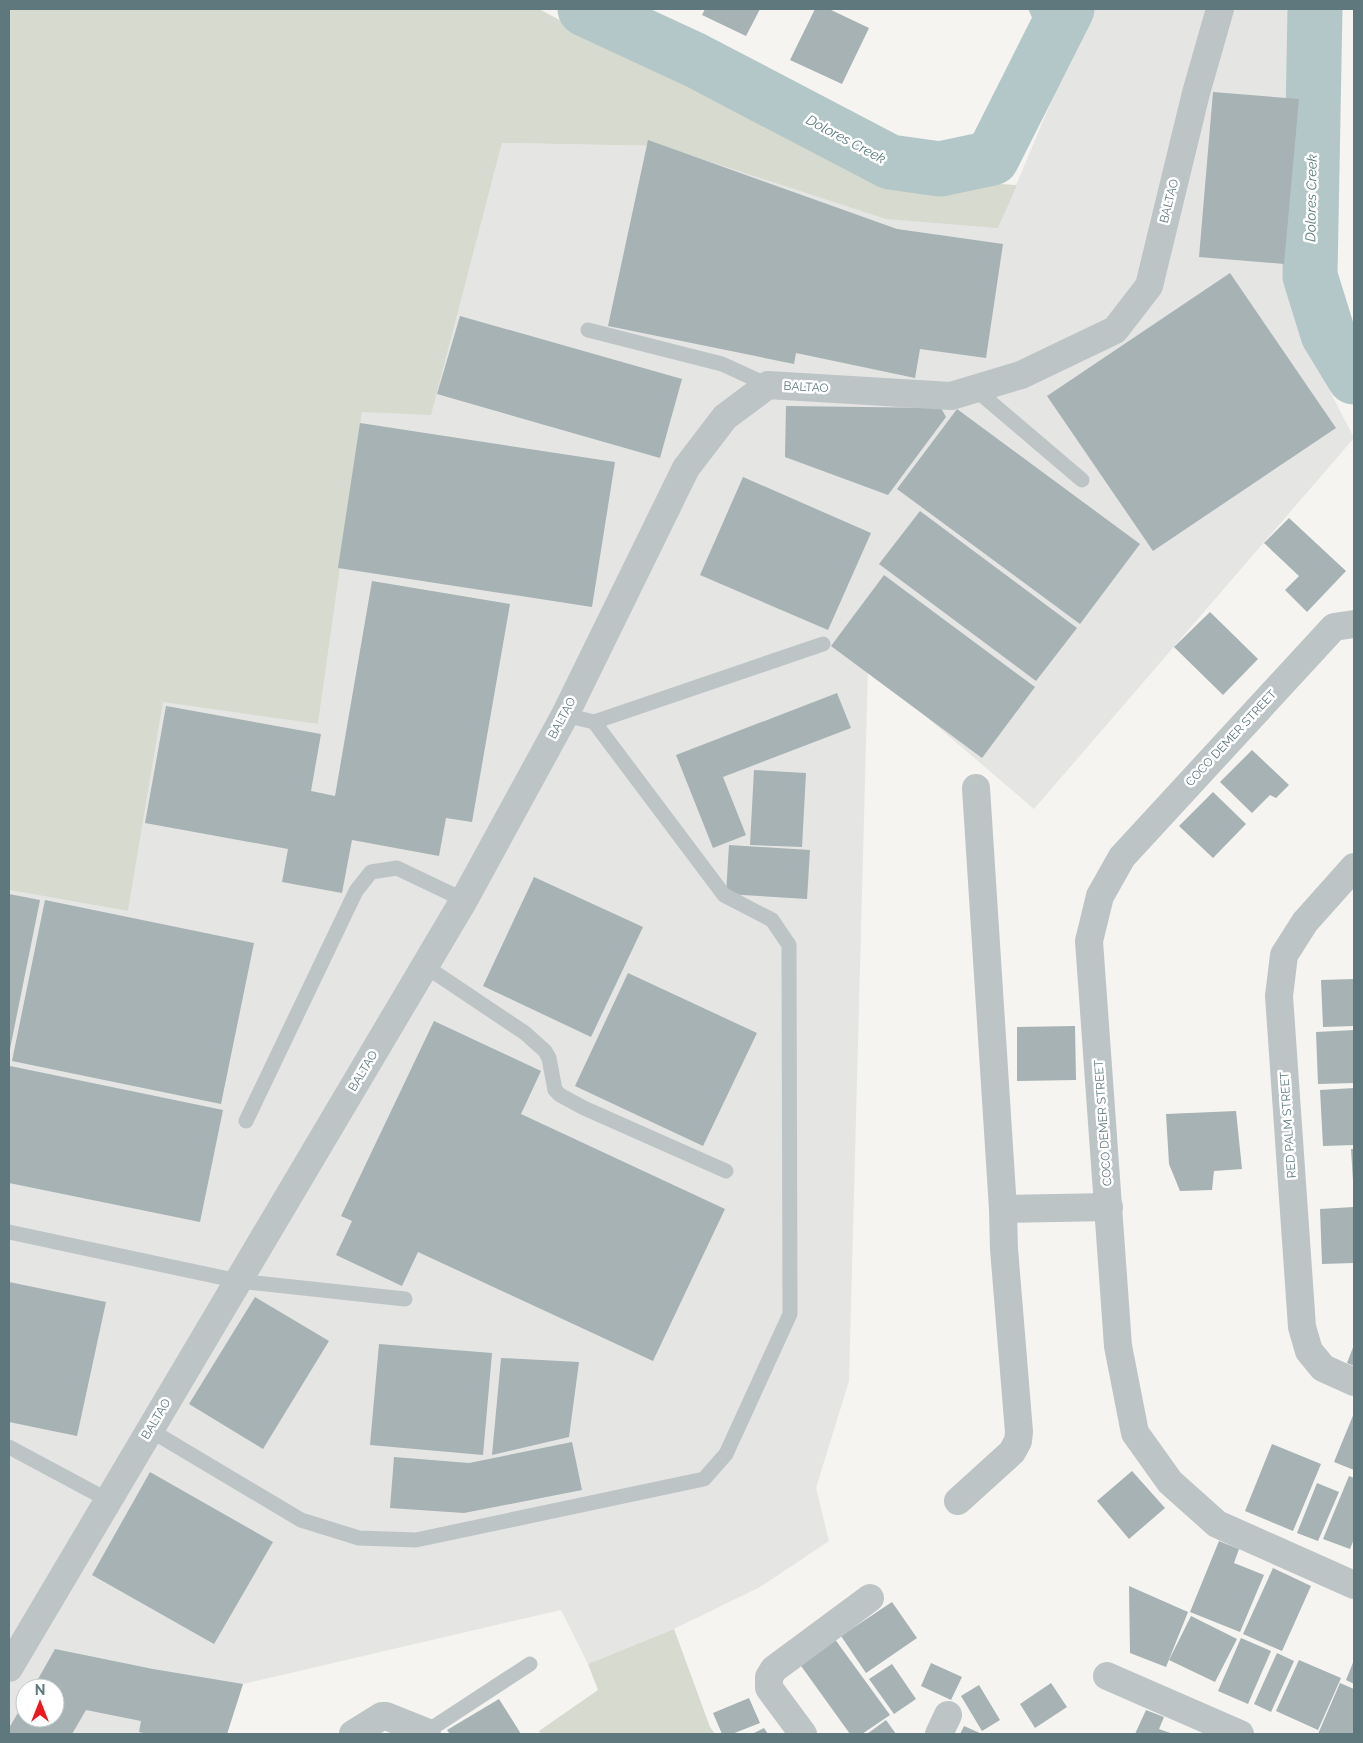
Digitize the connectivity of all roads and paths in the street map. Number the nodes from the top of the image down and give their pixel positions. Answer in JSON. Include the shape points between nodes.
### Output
{"nodes":[{"id":1,"x":1220,"y":9,"type":"edge"},
{"id":2,"x":588,"y":330,"type":"dead end"},
{"id":3,"x":768,"y":385,"type":"junction"},
{"id":4,"x":975,"y":389,"type":"junction"},
{"id":5,"x":1082,"y":480,"type":"dead end"},
{"id":6,"x":1344,"y":626,"type":"edge"},
{"id":7,"x":823,"y":644,"type":"dead end"},
{"id":8,"x":565,"y":715,"type":"junction"},
{"id":9,"x":594,"y":722,"type":"junction"},
{"id":10,"x":976,"y":788,"type":"dead end"},
{"id":11,"x":1354,"y":868,"type":"edge"},
{"id":12,"x":464,"y":900,"type":"junction"},
{"id":13,"x":425,"y":966,"type":"junction"},
{"id":14,"x":246,"y":1121,"type":"dead end"},
{"id":15,"x":726,"y":1171,"type":"dead end"},
{"id":16,"x":1109,"y":1207,"type":"junction"},
{"id":17,"x":1003,"y":1209,"type":"junction"},
{"id":18,"x":9,"y":1232,"type":"edge"},
{"id":19,"x":238,"y":1281,"type":"junction"},
{"id":20,"x":406,"y":1299,"type":"dead end"},
{"id":21,"x":1354,"y":1382,"type":"edge"},
{"id":22,"x":150,"y":1430,"type":"junction"},
{"id":23,"x":9,"y":1447,"type":"edge"},
{"id":24,"x":108,"y":1500,"type":"junction"},
{"id":25,"x":958,"y":1501,"type":"dead end"},
{"id":26,"x":1354,"y":1585,"type":"edge"},
{"id":27,"x":870,"y":1598,"type":"dead end"},
{"id":28,"x":530,"y":1664,"type":"dead end"},
{"id":29,"x":9,"y":1668,"type":"edge"},
{"id":30,"x":1107,"y":1676,"type":"dead end"},
{"id":31,"x":427,"y":1733,"type":"edge"},
{"id":32,"x":353,"y":1734,"type":"edge"},
{"id":33,"x":803,"y":1734,"type":"edge"},
{"id":34,"x":1240,"y":1734,"type":"edge"}],
"edges":[{"from":1,"to":4,"type":"street","name":"BALTAO","via":[[1149,286],[1115,330],[1021,375]]},
{"from":2,"to":3,"type":"lane","via":[[722,364]]},
{"from":3,"to":4,"type":"street","name":"BALTAO","via":[[951,396]]},
{"from":3,"to":8,"type":"street","name":"BALTAO","via":[[725,417],[686,468]]},
{"from":4,"to":5,"type":"lane"},
{"from":6,"to":16,"type":"street","name":"COCO DEMER STREET","via":[[1122,857],[1100,896],[1089,941]]},
{"from":7,"to":9,"type":"lane"},
{"from":8,"to":9,"type":"lane"},
{"from":8,"to":12,"type":"street","name":"BALTAO"},
{"from":9,"to":22,"type":"lane","via":[[724,895],[772,920],[789,945],[790,1314],[726,1454],[704,1479],[416,1540],[358,1538],[301,1520]]},
{"from":10,"to":17,"type":"street"},
{"from":11,"to":21,"type":"street","name":"RED PALM STREET","via":[[1306,922],[1284,955],[1279,996],[1302,1328],[1309,1351],[1323,1368]]},
{"from":12,"to":13,"type":"street","name":"BALTAO"},
{"from":12,"to":14,"type":"lane","via":[[397,868],[371,872],[356,891]]},
{"from":13,"to":15,"type":"lane","via":[[525,1033],[545,1051],[555,1090],[560,1095]]},
{"from":13,"to":19,"type":"street","name":"BALTAO"},
{"from":16,"to":17,"type":"street"},
{"from":16,"to":26,"type":"street","name":"COCO DEMER STREET","via":[[1118,1346],[1135,1433],[1170,1482],[1218,1524]]},
{"from":17,"to":25,"type":"street","via":[[1018,1441],[1012,1452]]},
{"from":18,"to":19,"type":"lane"},
{"from":19,"to":20,"type":"lane"},
{"from":19,"to":22,"type":"street","name":"BALTAO"},
{"from":22,"to":24,"type":"street","name":"BALTAO"},
{"from":23,"to":24,"type":"lane"},
{"from":24,"to":29,"type":"street","name":"BALTAO"},
{"from":27,"to":33,"type":"street","via":[[774,1669],[769,1677],[769,1688]]},
{"from":28,"to":31,"type":"lane"},
{"from":30,"to":34,"type":"street"},
{"from":31,"to":32,"type":"street","via":[[382,1716]]}]}
